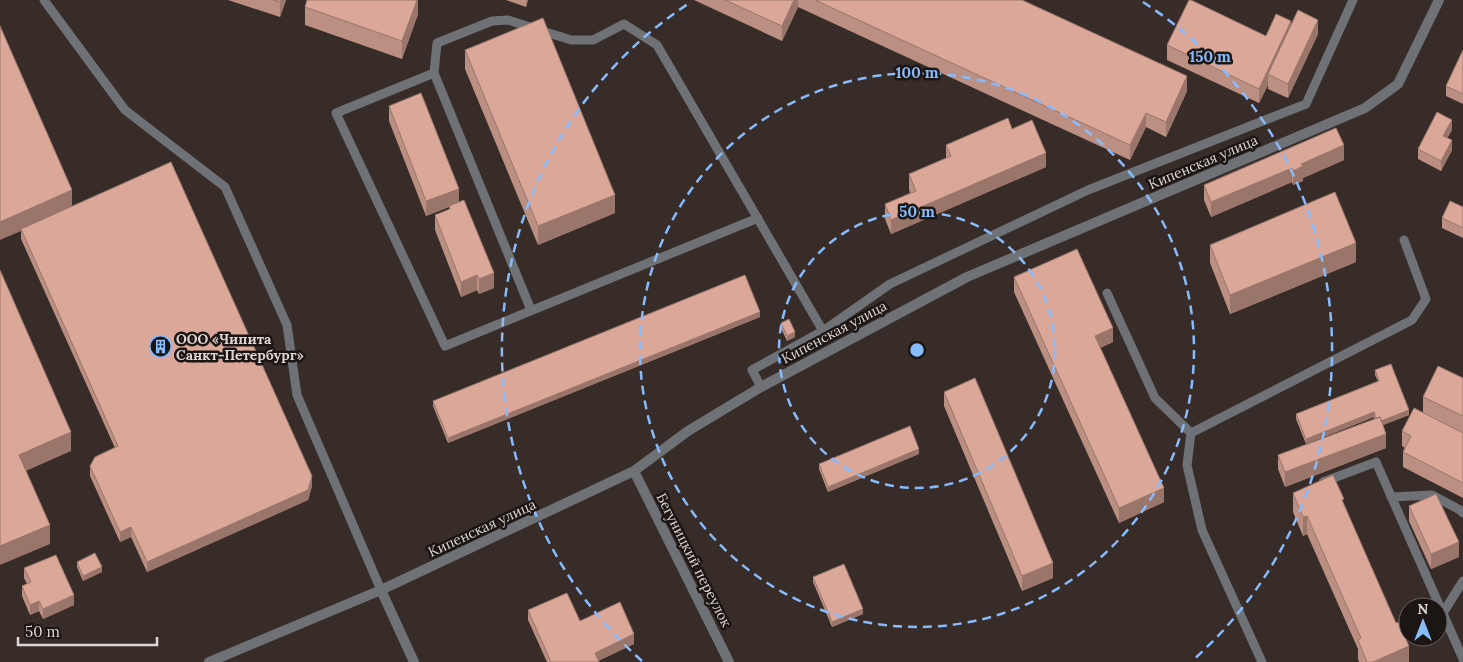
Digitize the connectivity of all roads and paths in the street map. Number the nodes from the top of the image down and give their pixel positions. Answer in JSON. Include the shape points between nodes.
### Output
{"nodes":[{"id":1,"x":44,"y":0,"type":"edge"},
{"id":2,"x":1353,"y":0,"type":"edge"},
{"id":3,"x":1439,"y":0,"type":"edge"},
{"id":4,"x":434,"y":73,"type":"junction"},
{"id":5,"x":758,"y":218,"type":"junction"},
{"id":6,"x":1404,"y":240,"type":"dead end"},
{"id":7,"x":1107,"y":293,"type":"dead end"},
{"id":8,"x":531,"y":310,"type":"junction"},
{"id":9,"x":823,"y":331,"type":"junction"},
{"id":10,"x":761,"y":386,"type":"junction"},
{"id":11,"x":1191,"y":433,"type":"junction"},
{"id":12,"x":634,"y":471,"type":"junction"},
{"id":13,"x":1311,"y":486,"type":"edge"},
{"id":14,"x":1391,"y":497,"type":"junction"},
{"id":15,"x":1463,"y":513,"type":"edge"},
{"id":16,"x":1463,"y":581,"type":"edge"},
{"id":17,"x":382,"y":590,"type":"junction"},
{"id":18,"x":1436,"y":597,"type":"edge"},
{"id":19,"x":1448,"y":605,"type":"edge"},
{"id":20,"x":1448,"y":624,"type":"edge"},
{"id":21,"x":1463,"y":659,"type":"edge"},
{"id":22,"x":209,"y":662,"type":"edge"},
{"id":23,"x":414,"y":662,"type":"edge"},
{"id":24,"x":730,"y":662,"type":"edge"},
{"id":25,"x":1262,"y":662,"type":"edge"}],
"edges":[{"from":1,"to":17,"type":"lane","via":[[125,110],[225,186],[287,325],[298,396]]},
{"from":2,"to":9,"type":"lane","via":[[1306,104],[1079,194],[890,284]]},
{"from":3,"to":10,"type":"street","name":"Кипенская улица","via":[[1398,84],[1365,108],[967,277]]},
{"from":4,"to":5,"type":"lane","via":[[437,43],[492,21],[508,20],[570,40],[593,40],[624,24],[657,45]]},
{"from":4,"to":8,"type":"lane"},
{"from":4,"to":8,"type":"lane","via":[[336,112],[444,346]]},
{"from":5,"to":8,"type":"lane"},
{"from":5,"to":9,"type":"lane"},
{"from":6,"to":11,"type":"lane","via":[[1426,299],[1412,320]]},
{"from":7,"to":11,"type":"lane","via":[[1155,398]]},
{"from":9,"to":10,"type":"lane","via":[[752,370]]},
{"from":10,"to":12,"type":"street","name":"Кипенская улица"},
{"from":11,"to":25,"type":"lane","via":[[1187,465],[1202,530]]},
{"from":12,"to":17,"type":"street","name":"Кипенская улица"},
{"from":12,"to":24,"type":"street","name":"Бегуницкий переулок"},
{"from":13,"to":14,"type":"lane","via":[[1376,462]]},
{"from":14,"to":15,"type":"lane","via":[[1432,495]]},
{"from":14,"to":18,"type":"lane"},
{"from":16,"to":19,"type":"lane"},
{"from":17,"to":22,"type":"street","name":"Кипенская улица"},
{"from":17,"to":23,"type":"street"},
{"from":20,"to":21,"type":"lane"}]}
